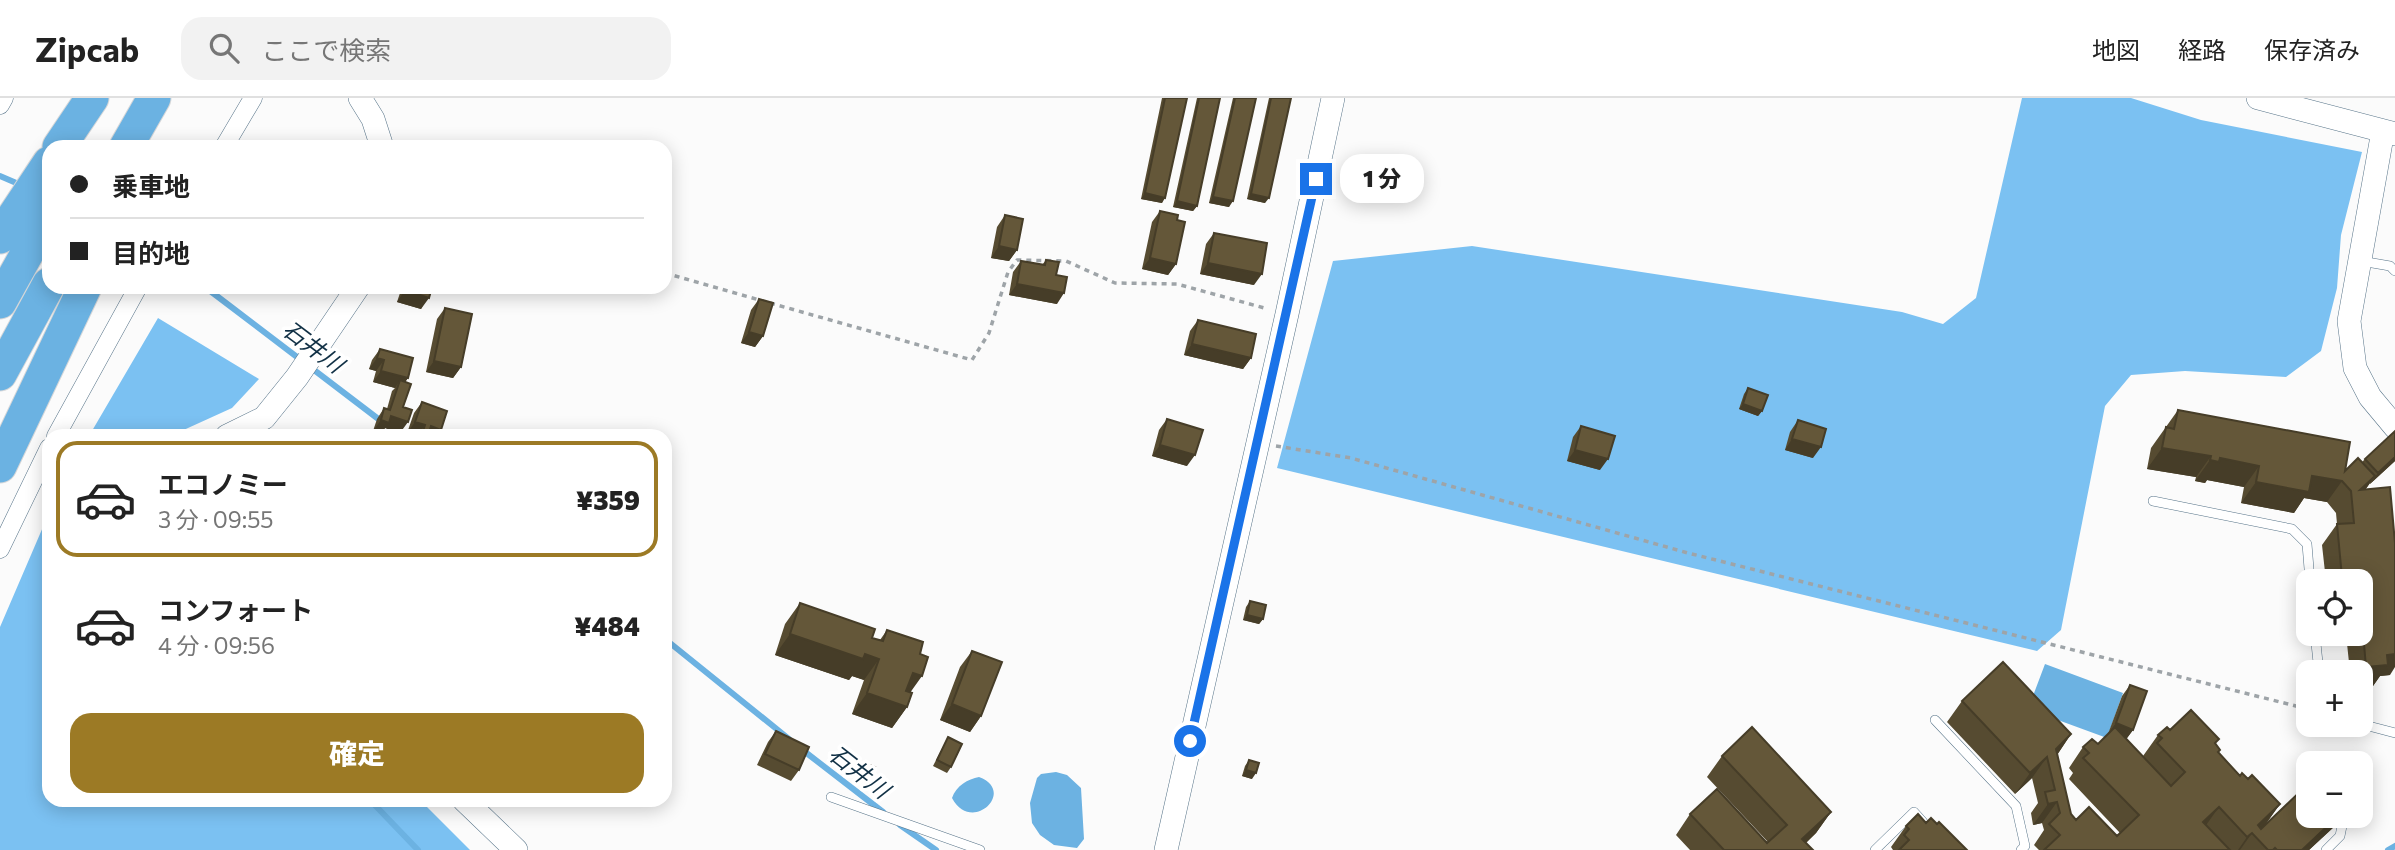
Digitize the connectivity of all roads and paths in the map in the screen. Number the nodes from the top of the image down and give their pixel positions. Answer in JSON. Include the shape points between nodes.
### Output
{"nodes":[{"id":1,"x":4,"y":98,"type":"edge"},
{"id":2,"x":92,"y":98,"type":"edge"},
{"id":3,"x":114,"y":98,"type":"edge"},
{"id":4,"x":154,"y":98,"type":"edge"},
{"id":5,"x":177,"y":98,"type":"edge"},
{"id":6,"x":253,"y":98,"type":"edge"},
{"id":7,"x":360,"y":98,"type":"edge"},
{"id":8,"x":1333,"y":98,"type":"edge"},
{"id":9,"x":2258,"y":98,"type":"edge"},
{"id":10,"x":0,"y":105,"type":"edge"},
{"id":11,"x":2389,"y":132,"type":"edge"},
{"id":12,"x":64,"y":140,"type":"edge"},
{"id":13,"x":90,"y":140,"type":"edge"},
{"id":14,"x":130,"y":140,"type":"edge"},
{"id":15,"x":156,"y":140,"type":"edge"},
{"id":16,"x":228,"y":140,"type":"edge"},
{"id":17,"x":380,"y":140,"type":"edge"},
{"id":18,"x":42,"y":174,"type":"edge"},
{"id":19,"x":42,"y":227,"type":"edge"},
{"id":20,"x":0,"y":237,"type":"edge"},
{"id":21,"x":2359,"y":261,"type":"junction"},
{"id":22,"x":2395,"y":271,"type":"edge"},
{"id":23,"x":672,"y":275,"type":"edge"},
{"id":24,"x":44,"y":294,"type":"edge"},
{"id":25,"x":82,"y":294,"type":"edge"},
{"id":26,"x":134,"y":294,"type":"edge"},
{"id":27,"x":353,"y":294,"type":"edge"},
{"id":28,"x":0,"y":302,"type":"edge"},
{"id":29,"x":1287,"y":314,"type":"junction"},
{"id":30,"x":0,"y":374,"type":"edge"},
{"id":31,"x":2395,"y":427,"type":"edge"},
{"id":32,"x":60,"y":429,"type":"edge"},
{"id":33,"x":241,"y":429,"type":"edge"},
{"id":34,"x":1257,"y":442,"type":"junction"},
{"id":35,"x":42,"y":461,"type":"edge"},
{"id":36,"x":0,"y":466,"type":"edge"},
{"id":37,"x":2152,"y":501,"type":"dead end"},
{"id":38,"x":0,"y":549,"type":"edge"},
{"id":39,"x":2310,"y":569,"type":"edge"},
{"id":40,"x":2296,"y":706,"type":"edge"},
{"id":41,"x":1935,"y":720,"type":"dead end"},
{"id":42,"x":2373,"y":727,"type":"edge"},
{"id":43,"x":2395,"y":733,"type":"edge"},
{"id":44,"x":831,"y":797,"type":"dead end"},
{"id":45,"x":471,"y":807,"type":"edge"},
{"id":46,"x":2342,"y":828,"type":"edge"},
{"id":47,"x":1932,"y":831,"type":"edge"},
{"id":48,"x":516,"y":850,"type":"edge"},
{"id":49,"x":979,"y":850,"type":"edge"},
{"id":50,"x":1166,"y":850,"type":"edge"},
{"id":51,"x":1875,"y":850,"type":"edge"},
{"id":52,"x":2021,"y":850,"type":"edge"},
{"id":53,"x":2326,"y":850,"type":"edge"}],
"edges":[{"from":1,"to":10,"type":"street"},
{"from":2,"to":12,"type":"highway"},
{"from":3,"to":13,"type":"highway"},
{"from":4,"to":14,"type":"highway"},
{"from":5,"to":15,"type":"highway"},
{"from":6,"to":16,"type":"street"},
{"from":7,"to":17,"type":"street"},
{"from":8,"to":29,"type":"street"},
{"from":9,"to":11,"type":"street"},
{"from":11,"to":21,"type":"street"},
{"from":18,"to":20,"type":"highway"},
{"from":19,"to":28,"type":"highway"},
{"from":21,"to":22,"type":"lane"},
{"from":21,"to":31,"type":"street","via":[[2349,321],[2355,368],[2370,397]]},
{"from":23,"to":29,"type":"path","via":[[972,360],[989,333],[1008,272],[1017,260],[1066,261],[1115,283],[1177,284]]},
{"from":24,"to":30,"type":"highway"},
{"from":25,"to":36,"type":"highway"},
{"from":26,"to":32,"type":"street"},
{"from":27,"to":33,"type":"street","via":[[264,418]]},
{"from":29,"to":34,"type":"street"},
{"from":34,"to":40,"type":"path","via":[[1351,458],[1688,553]]},
{"from":34,"to":50,"type":"street"},
{"from":35,"to":38,"type":"street"},
{"from":37,"to":39,"type":"lane","via":[[2292,529],[2307,544]]},
{"from":41,"to":52,"type":"lane","via":[[2016,806],[2025,846]]},
{"from":42,"to":43,"type":"lane"},
{"from":44,"to":49,"type":"lane"},
{"from":45,"to":48,"type":"street"},
{"from":46,"to":53,"type":"lane"},
{"from":47,"to":51,"type":"lane","via":[[1914,812]]}]}
